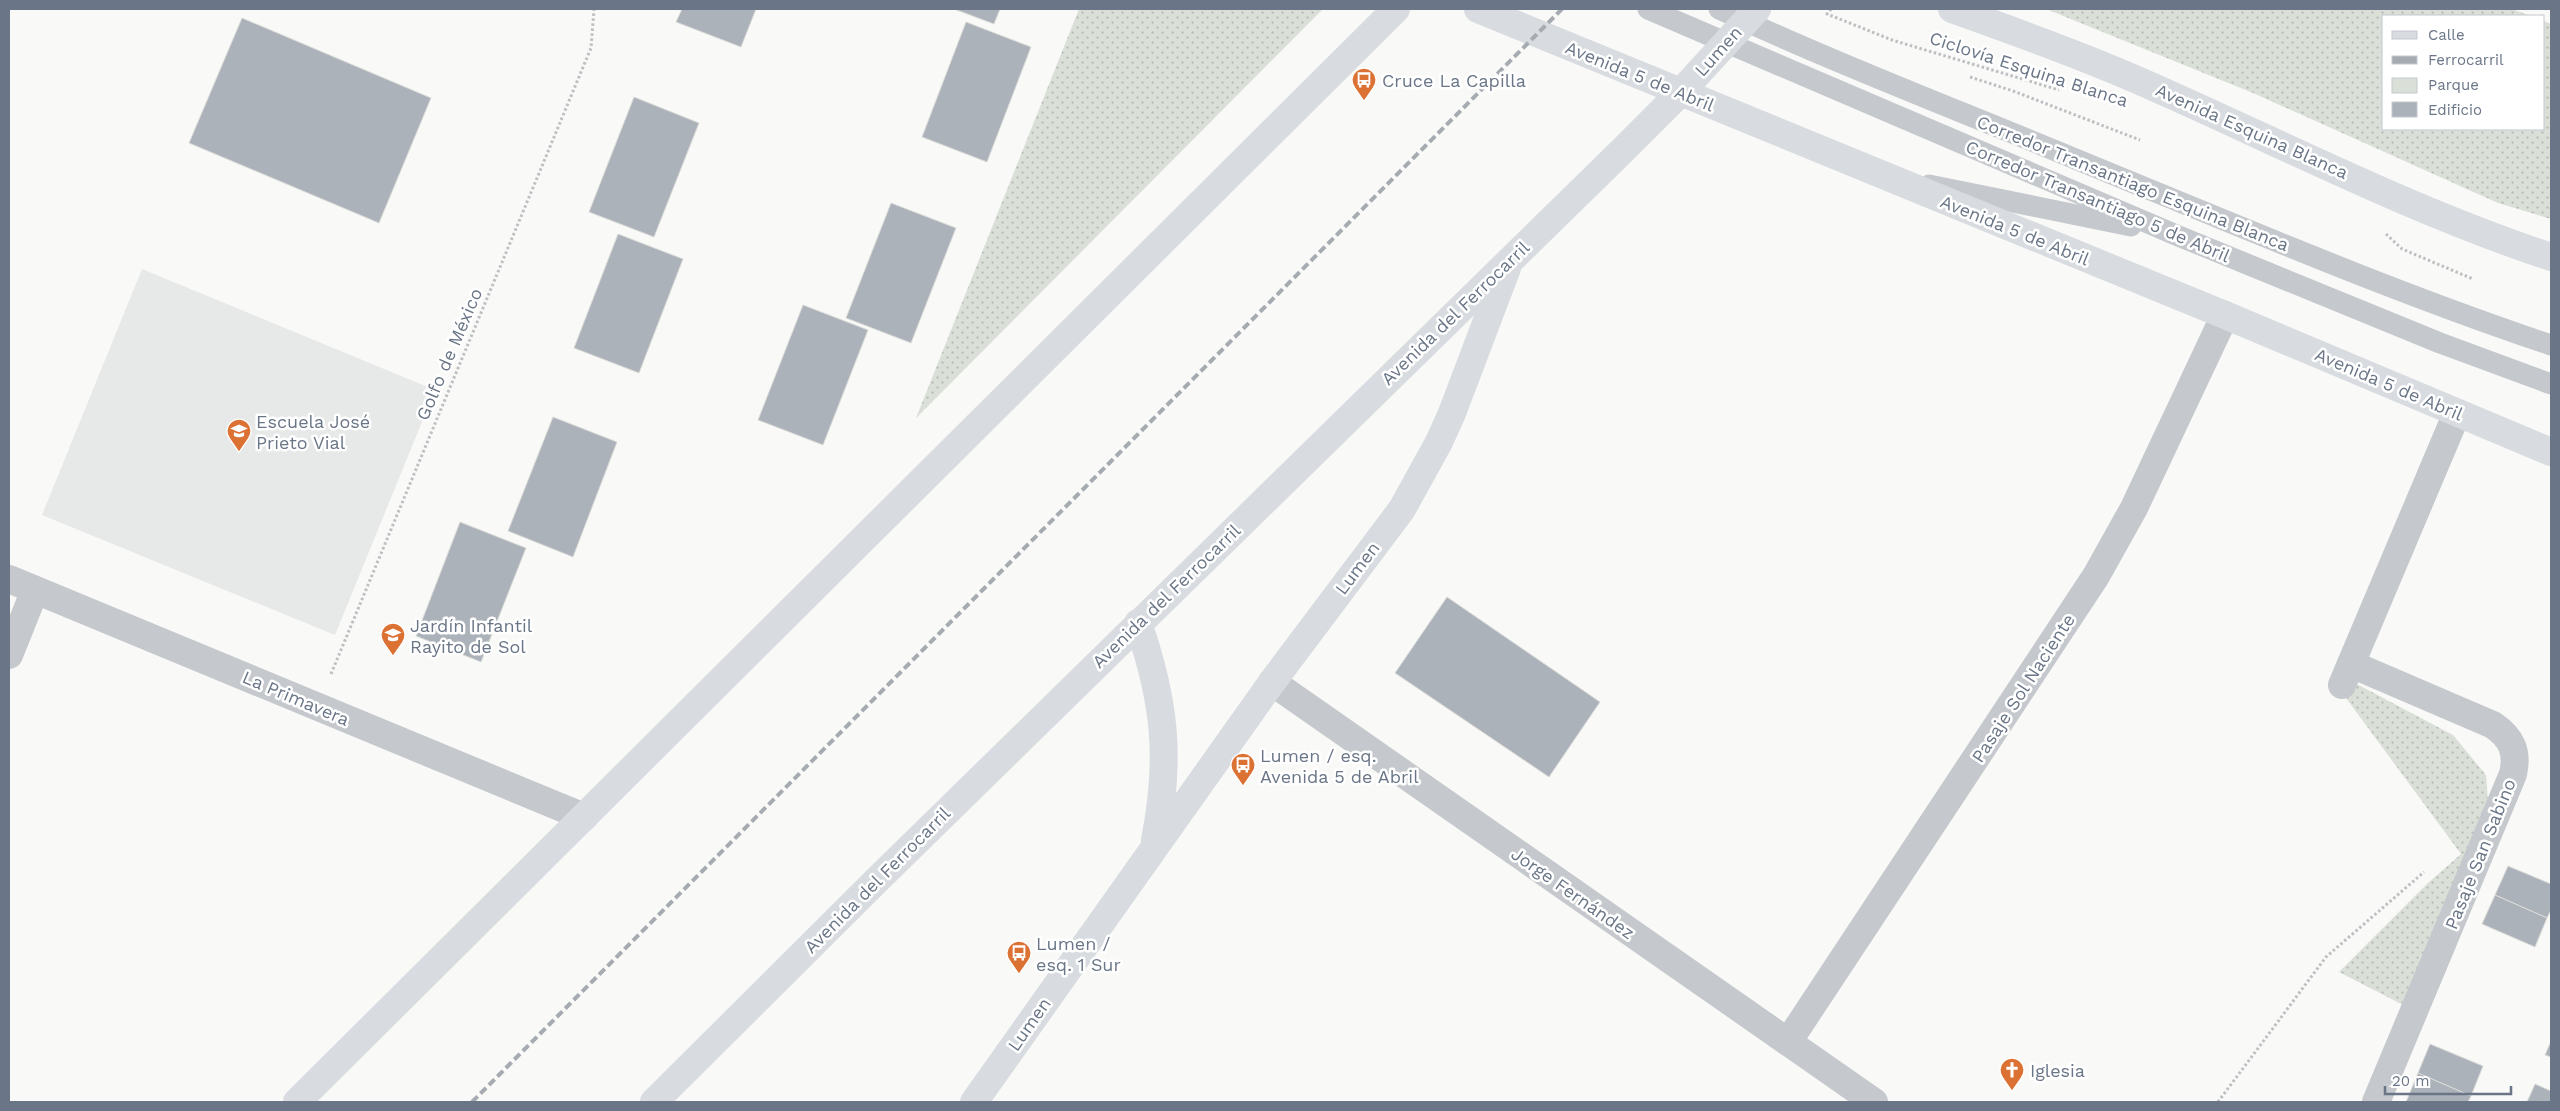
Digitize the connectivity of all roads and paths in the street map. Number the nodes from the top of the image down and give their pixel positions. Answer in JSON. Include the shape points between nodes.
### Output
{"nodes":[{"id":1,"x":594,"y":9,"type":"edge"},
{"id":2,"x":1396,"y":9,"type":"edge"},
{"id":3,"x":1478,"y":9,"type":"edge"},
{"id":4,"x":1648,"y":9,"type":"edge"},
{"id":5,"x":1719,"y":9,"type":"edge"},
{"id":6,"x":1831,"y":9,"type":"edge"},
{"id":7,"x":1952,"y":9,"type":"edge"},
{"id":8,"x":1751,"y":15,"type":"edge"},
{"id":9,"x":1726,"y":43,"type":"junction"},
{"id":10,"x":1680,"y":93,"type":"junction"},
{"id":11,"x":2068,"y":93,"type":"dead end"},
{"id":12,"x":1879,"y":175,"type":"junction"},
{"id":13,"x":2383,"y":232,"type":"dead end"},
{"id":14,"x":2176,"y":235,"type":"junction"},
{"id":15,"x":2551,"y":257,"type":"edge"},
{"id":16,"x":1510,"y":260,"type":"junction"},
{"id":17,"x":2481,"y":283,"type":"dead end"},
{"id":18,"x":2225,"y":315,"type":"junction"},
{"id":19,"x":2551,"y":345,"type":"edge"},
{"id":20,"x":2551,"y":384,"type":"edge"},
{"id":21,"x":2457,"y":412,"type":"junction"},
{"id":22,"x":2551,"y":452,"type":"edge"},
{"id":23,"x":9,"y":579,"type":"edge"},
{"id":24,"x":35,"y":590,"type":"junction"},
{"id":25,"x":1138,"y":623,"type":"junction"},
{"id":26,"x":9,"y":655,"type":"edge"},
{"id":27,"x":1272,"y":682,"type":"junction"},
{"id":28,"x":317,"y":707,"type":"junction"},
{"id":29,"x":584,"y":817,"type":"junction"},
{"id":30,"x":1153,"y":848,"type":"junction"},
{"id":31,"x":2424,"y":872,"type":"dead end"},
{"id":32,"x":1788,"y":1042,"type":"junction"},
{"id":33,"x":297,"y":1102,"type":"edge"},
{"id":34,"x":654,"y":1102,"type":"edge"},
{"id":35,"x":974,"y":1102,"type":"edge"},
{"id":36,"x":1874,"y":1102,"type":"edge"},
{"id":37,"x":2218,"y":1102,"type":"edge"},
{"id":38,"x":2376,"y":1102,"type":"edge"}],
"edges":[{"from":1,"to":28,"type":"path","name":"Golfo de México","via":[[591,48]]},
{"from":2,"to":29,"type":"main road"},
{"from":3,"to":10,"type":"main road","name":"Avenida 5 de Abril"},
{"from":4,"to":9,"type":"lane","name":"Corredor Transantiago 5 de Abril"},
{"from":5,"to":8,"type":"lane","name":"Corredor Transantiago Esquina Blanca"},
{"from":6,"to":11,"type":"path","name":"Ciclovía Esquina Blanca","via":[[1826,14],[1892,40]]},
{"from":7,"to":15,"type":"main road","name":"Avenida Esquina Blanca","via":[[2092,60],[2405,200]]},
{"from":8,"to":9,"type":"main road","name":"Lumen"},
{"from":8,"to":19,"type":"lane","name":"Corredor Transantiago Esquina Blanca","via":[[2338,268]]},
{"from":9,"to":10,"type":"main road","name":"Lumen"},
{"from":9,"to":14,"type":"lane","name":"Corredor Transantiago 5 de Abril"},
{"from":10,"to":12,"type":"main road","name":"Avenida 5 de Abril"},
{"from":10,"to":16,"type":"main road","name":"Avenida del Ferrocarril"},
{"from":12,"to":14,"type":"lane"},
{"from":12,"to":18,"type":"main road","name":"Avenida 5 de Abril"},
{"from":13,"to":17,"type":"path","via":[[2402,249]]},
{"from":14,"to":20,"type":"lane","name":"Corredor Transantiago 5 de Abril","via":[[2440,344]]},
{"from":16,"to":25,"type":"main road","name":"Avenida del Ferrocarril"},
{"from":16,"to":27,"type":"main road","name":"Lumen","via":[[1452,413],[1402,509]]},
{"from":18,"to":21,"type":"main road","name":"Avenida 5 de Abril"},
{"from":18,"to":32,"type":"street","name":"Pasaje Sol Naciente","via":[[2134,508],[2096,576]]},
{"from":21,"to":22,"type":"main road","name":"Avenida 5 de Abril"},
{"from":21,"to":38,"type":"street","name":"Pasaje San Sabino","via":[[2346,674],[2493,725],[2509,739],[2516,762],[2514,774]]},
{"from":23,"to":24,"type":"street","name":"La Primavera"},
{"from":24,"to":26,"type":"street"},
{"from":24,"to":28,"type":"street","name":"La Primavera"},
{"from":25,"to":30,"type":"main road","name":"Lumen","via":[[1153,667],[1162,712],[1165,758],[1162,803]]},
{"from":25,"to":34,"type":"main road","name":"Avenida del Ferrocarril"},
{"from":27,"to":30,"type":"main road","name":"Lumen"},
{"from":27,"to":32,"type":"street","name":"Jorge Fernández"},
{"from":28,"to":29,"type":"street","name":"La Primavera"},
{"from":29,"to":33,"type":"main road"},
{"from":30,"to":35,"type":"main road","name":"Lumen"},
{"from":31,"to":37,"type":"path","via":[[2326,957]]},
{"from":32,"to":36,"type":"street","name":"Jorge Fernández"}]}
